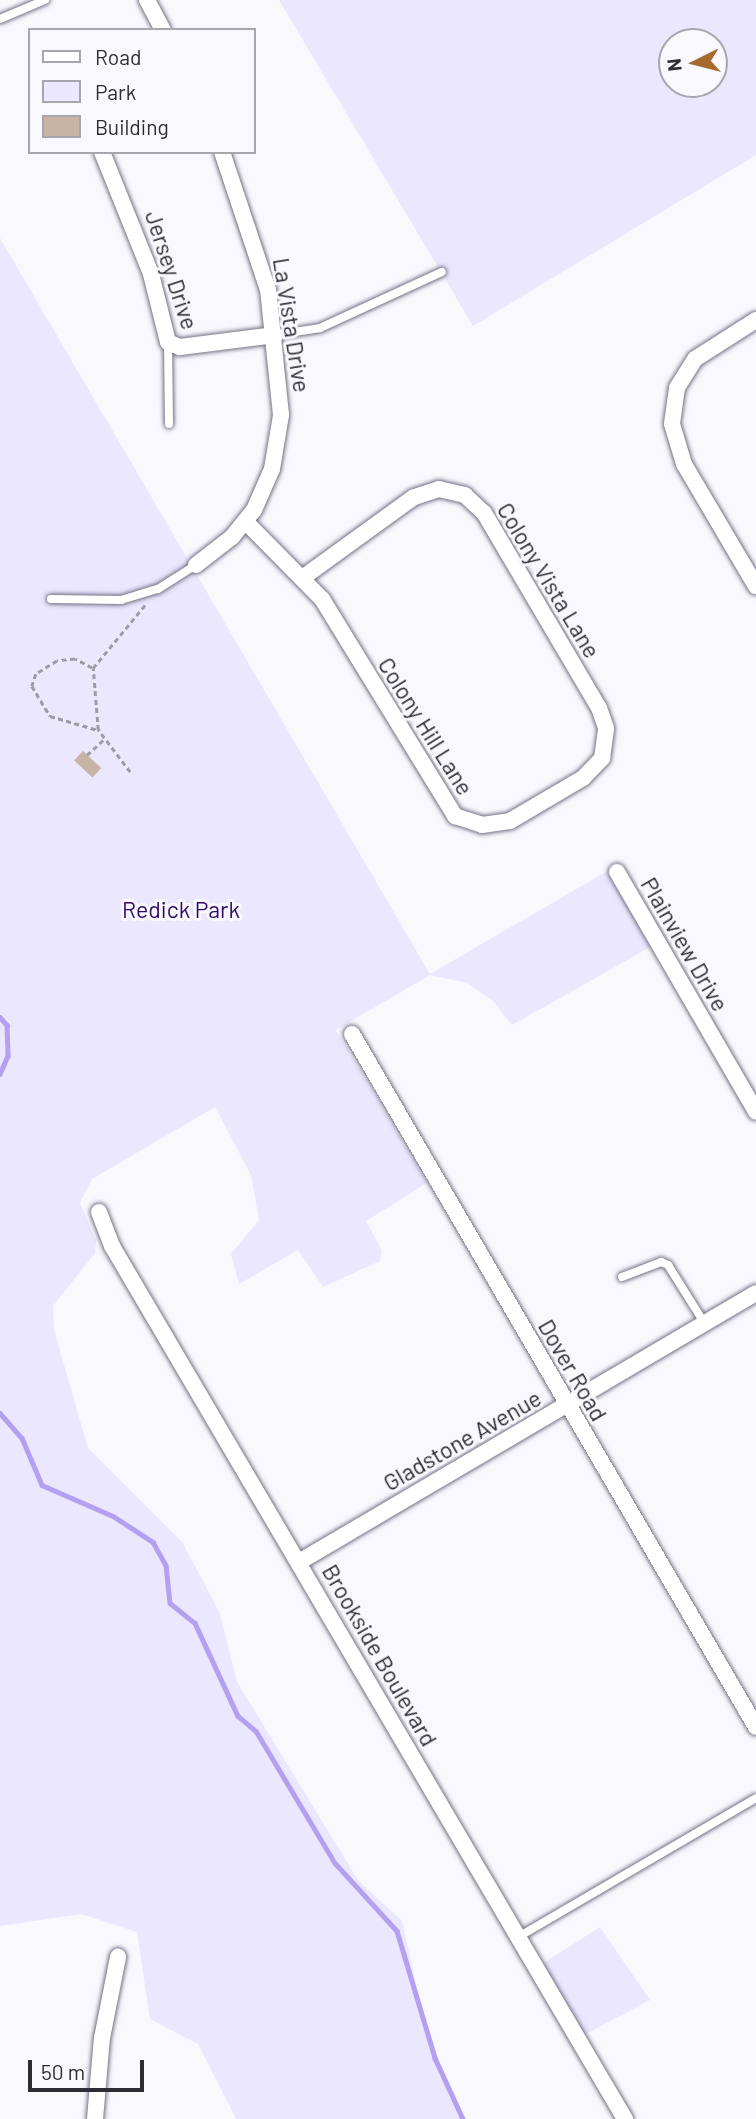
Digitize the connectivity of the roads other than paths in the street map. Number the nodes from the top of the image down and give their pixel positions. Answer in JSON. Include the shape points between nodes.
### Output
{"nodes":[{"id":1,"x":45,"y":0,"type":"edge"},
{"id":2,"x":147,"y":0,"type":"edge"},
{"id":3,"x":0,"y":19,"type":"edge"},
{"id":4,"x":162,"y":28,"type":"edge"},
{"id":5,"x":103,"y":154,"type":"edge"},
{"id":6,"x":223,"y":154,"type":"edge"},
{"id":7,"x":443,"y":272,"type":"dead end"},
{"id":8,"x":756,"y":320,"type":"edge"},
{"id":9,"x":275,"y":335,"type":"junction"},
{"id":10,"x":167,"y":339,"type":"junction"},
{"id":11,"x":169,"y":424,"type":"dead end"},
{"id":12,"x":246,"y":522,"type":"junction"},
{"id":13,"x":196,"y":565,"type":"joint"},
{"id":14,"x":306,"y":576,"type":"junction"},
{"id":15,"x":756,"y":586,"type":"edge"},
{"id":16,"x":51,"y":599,"type":"dead end"},
{"id":17,"x":605,"y":748,"type":"joint"},
{"id":18,"x":617,"y":872,"type":"dead end"},
{"id":19,"x":352,"y":1034,"type":"dead end"},
{"id":20,"x":756,"y":1112,"type":"edge"},
{"id":21,"x":99,"y":1212,"type":"dead end"},
{"id":22,"x":622,"y":1277,"type":"dead end"},
{"id":23,"x":756,"y":1293,"type":"edge"},
{"id":24,"x":705,"y":1324,"type":"junction"},
{"id":25,"x":566,"y":1406,"type":"junction"},
{"id":26,"x":299,"y":1562,"type":"junction"},
{"id":27,"x":756,"y":1727,"type":"edge"},
{"id":28,"x":756,"y":1798,"type":"edge"},
{"id":29,"x":520,"y":1936,"type":"junction"},
{"id":30,"x":118,"y":1957,"type":"dead end"},
{"id":31,"x":95,"y":2119,"type":"edge"},
{"id":32,"x":625,"y":2119,"type":"edge"}],
"edges":[{"from":1,"to":3,"type":"lane"},
{"from":2,"to":4,"type":"street"},
{"from":5,"to":10,"type":"street","name":"Jersey Drive","via":[[152,274]]},
{"from":6,"to":9,"type":"street","name":"La Vista Drive","via":[[252,233]]},
{"from":7,"to":9,"type":"lane","via":[[320,328]]},
{"from":8,"to":15,"type":"street","via":[[695,359],[675,395],[677,449]]},
{"from":9,"to":10,"type":"street","name":"Jersey Drive","via":[[180,347]]},
{"from":9,"to":12,"type":"street","name":"La Vista Drive","via":[[279,441],[272,469]]},
{"from":10,"to":11,"type":"lane"},
{"from":12,"to":13,"type":"street","name":"La Vista Drive"},
{"from":12,"to":14,"type":"street","name":"Colony Hill Lane"},
{"from":13,"to":16,"type":"lane","via":[[158,589],[121,600]]},
{"from":14,"to":17,"type":"street","name":"Colony Hill Lane","via":[[437,793],[468,823],[510,821],[583,778]]},
{"from":14,"to":17,"type":"street","name":"Colony Vista Lane","via":[[414,497],[439,489],[465,495],[484,513],[599,708]]},
{"from":18,"to":20,"type":"street","name":"Plainview Drive"},
{"from":19,"to":25,"type":"street","name":"Dover Road"},
{"from":21,"to":26,"type":"street","name":"Brookside Boulevard","via":[[113,1246]]},
{"from":22,"to":24,"type":"lane","via":[[661,1262],[668,1265]]},
{"from":23,"to":24,"type":"street","name":"Gladstone Avenue"},
{"from":24,"to":25,"type":"street","name":"Gladstone Avenue"},
{"from":25,"to":26,"type":"street","name":"Gladstone Avenue"},
{"from":25,"to":27,"type":"street","name":"Dover Road"},
{"from":26,"to":29,"type":"street","name":"Brookside Boulevard"},
{"from":28,"to":29,"type":"lane"},
{"from":29,"to":32,"type":"street","name":"Brookside Boulevard"},
{"from":30,"to":31,"type":"street","via":[[102,2038]]}]}
